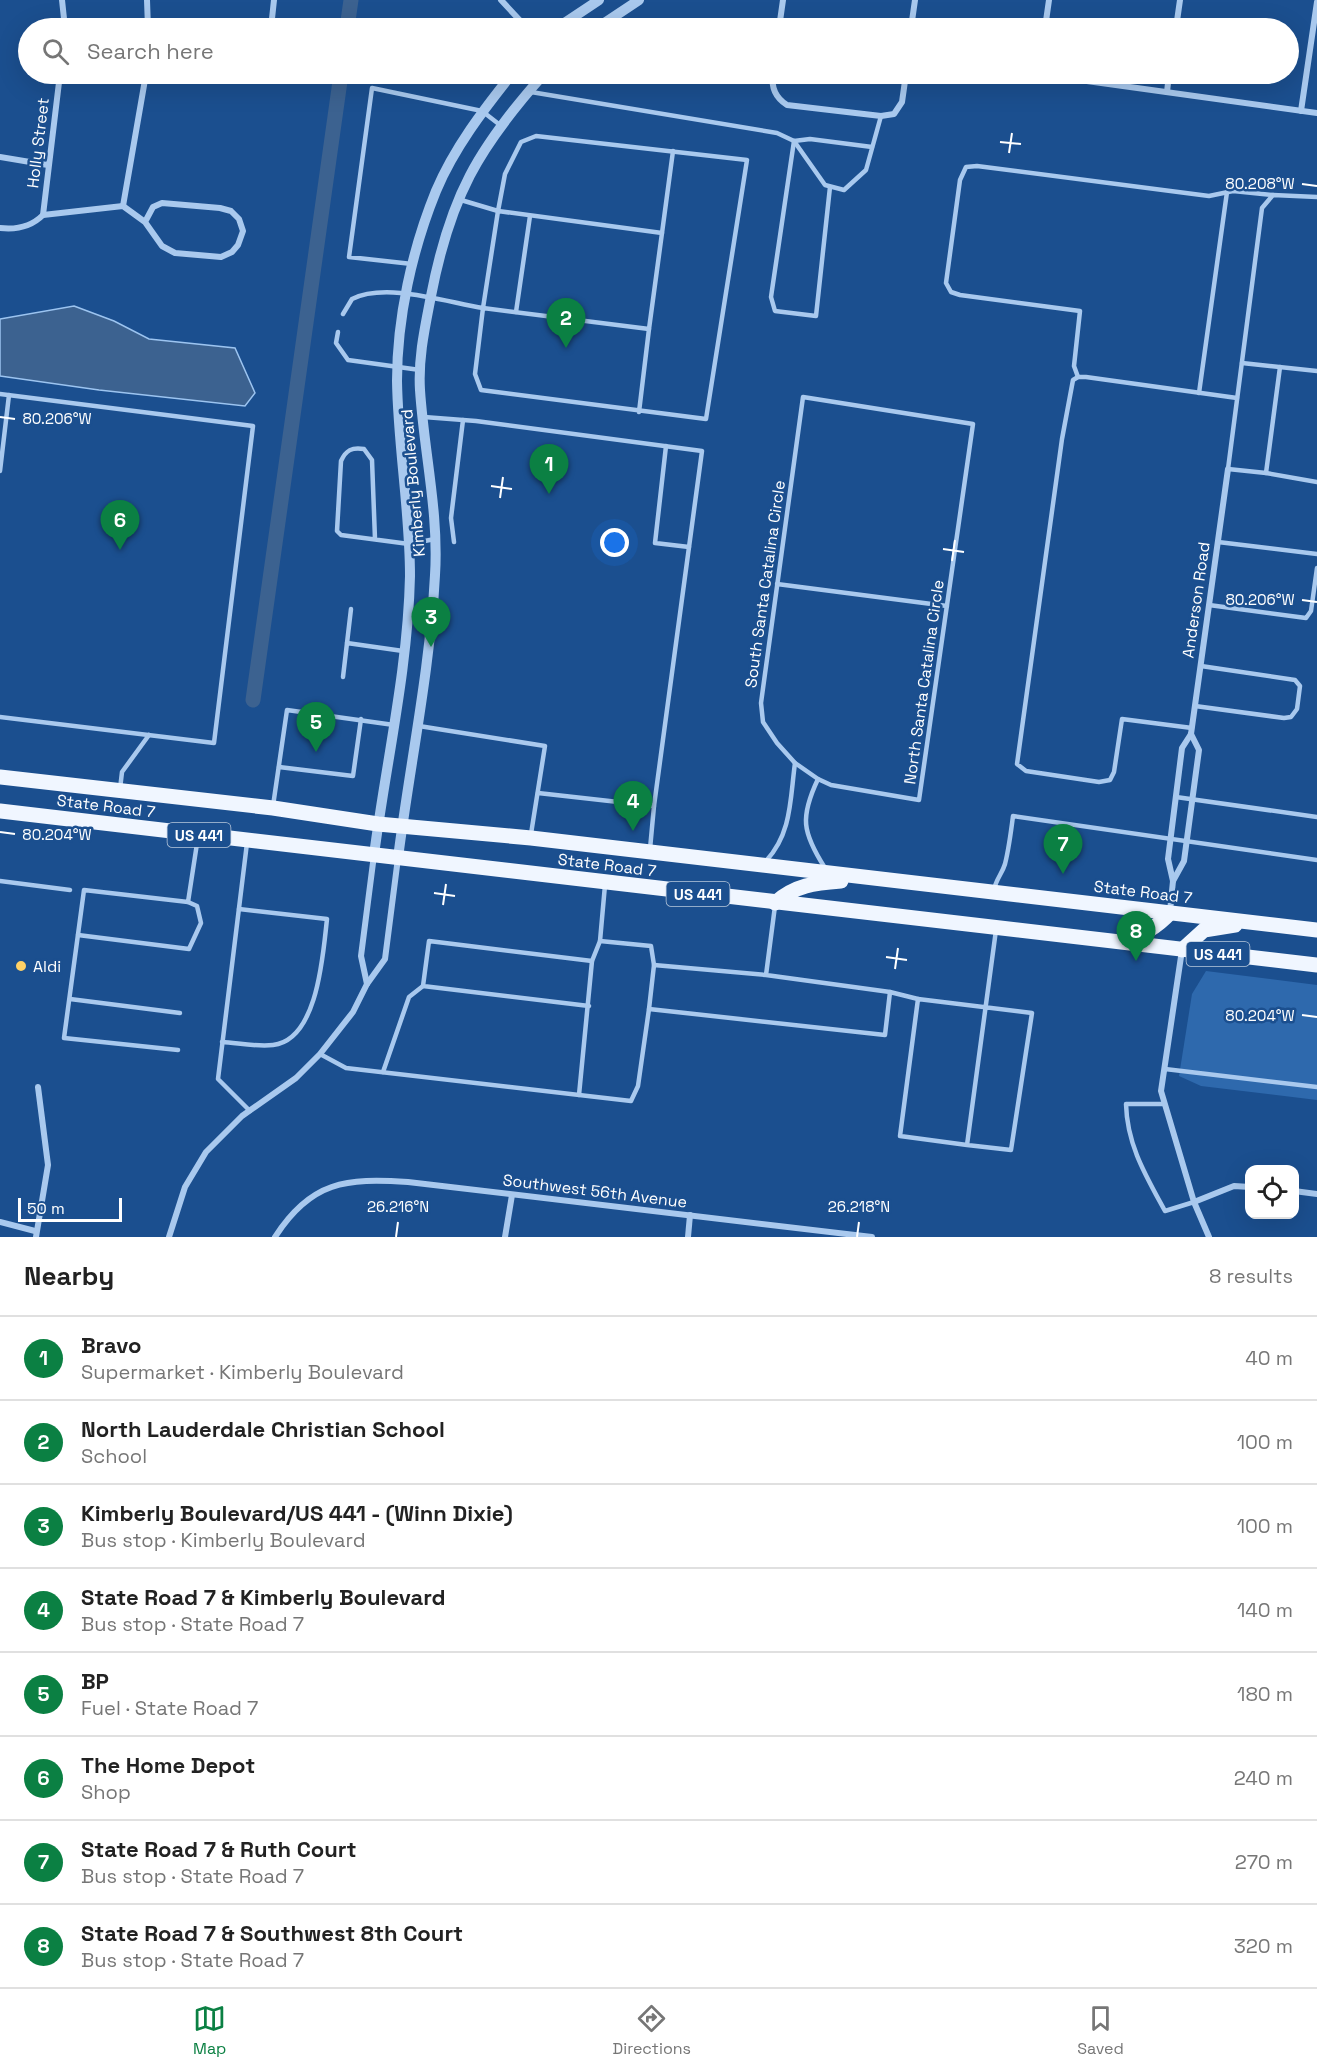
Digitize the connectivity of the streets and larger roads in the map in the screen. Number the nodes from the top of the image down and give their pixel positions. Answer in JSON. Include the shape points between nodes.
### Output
{"nodes":[{"id":1,"x":62,"y":0,"type":"edge"},
{"id":2,"x":147,"y":0,"type":"edge"},
{"id":3,"x":274,"y":0,"type":"edge"},
{"id":4,"x":501,"y":0,"type":"edge"},
{"id":5,"x":598,"y":0,"type":"edge"},
{"id":6,"x":783,"y":0,"type":"edge"},
{"id":7,"x":915,"y":0,"type":"edge"},
{"id":8,"x":1049,"y":0,"type":"edge"},
{"id":9,"x":1180,"y":0,"type":"edge"},
{"id":10,"x":634,"y":1,"type":"edge"},
{"id":11,"x":1317,"y":2,"type":"edge"},
{"id":12,"x":64,"y":18,"type":"edge"},
{"id":13,"x":148,"y":18,"type":"edge"},
{"id":14,"x":272,"y":18,"type":"edge"},
{"id":15,"x":518,"y":18,"type":"edge"},
{"id":16,"x":572,"y":18,"type":"edge"},
{"id":17,"x":611,"y":18,"type":"edge"},
{"id":18,"x":780,"y":18,"type":"edge"},
{"id":19,"x":912,"y":18,"type":"edge"},
{"id":20,"x":1046,"y":18,"type":"edge"},
{"id":21,"x":1177,"y":18,"type":"edge"},
{"id":22,"x":59,"y":84,"type":"edge"},
{"id":23,"x":144,"y":84,"type":"edge"},
{"id":24,"x":504,"y":84,"type":"edge"},
{"id":25,"x":535,"y":84,"type":"edge"},
{"id":26,"x":772,"y":84,"type":"edge"},
{"id":27,"x":905,"y":84,"type":"edge"},
{"id":28,"x":1109,"y":84,"type":"edge"},
{"id":29,"x":1168,"y":84,"type":"edge"},
{"id":30,"x":1167,"y":92,"type":"junction"},
{"id":31,"x":1300,"y":111,"type":"junction"},
{"id":32,"x":1317,"y":113,"type":"edge"},
{"id":33,"x":0,"y":157,"type":"edge"},
{"id":34,"x":48,"y":165,"type":"junction"},
{"id":35,"x":123,"y":206,"type":"junction"},
{"id":36,"x":44,"y":215,"type":"junction"},
{"id":37,"x":145,"y":222,"type":"junction"},
{"id":38,"x":0,"y":228,"type":"edge"},
{"id":39,"x":1228,"y":469,"type":"road end"},
{"id":40,"x":1192,"y":731,"type":"junction"},
{"id":41,"x":0,"y":777,"type":"edge"},
{"id":42,"x":0,"y":811,"type":"edge"},
{"id":43,"x":378,"y":824,"type":"junction"},
{"id":44,"x":403,"y":826,"type":"junction"},
{"id":45,"x":375,"y":855,"type":"junction"},
{"id":46,"x":399,"y":858,"type":"junction"},
{"id":47,"x":874,"y":878,"type":"junction"},
{"id":48,"x":1173,"y":881,"type":"junction"},
{"id":49,"x":775,"y":903,"type":"junction"},
{"id":50,"x":1170,"y":913,"type":"junction"},
{"id":51,"x":1252,"y":922,"type":"junction"},
{"id":52,"x":1317,"y":930,"type":"edge"},
{"id":53,"x":1120,"y":942,"type":"junction"},
{"id":54,"x":1182,"y":950,"type":"junction"},
{"id":55,"x":1317,"y":965,"type":"edge"},
{"id":56,"x":367,"y":984,"type":"junction"},
{"id":57,"x":38,"y":1088,"type":"dead end"},
{"id":58,"x":1245,"y":1187,"type":"edge"},
{"id":59,"x":1299,"y":1192,"type":"edge"},
{"id":60,"x":1317,"y":1194,"type":"edge"},
{"id":61,"x":512,"y":1195,"type":"junction"},
{"id":62,"x":1194,"y":1202,"type":"junction"},
{"id":63,"x":690,"y":1215,"type":"junction"},
{"id":64,"x":0,"y":1222,"type":"edge"},
{"id":65,"x":36,"y":1234,"type":"edge"},
{"id":66,"x":170,"y":1237,"type":"edge"},
{"id":67,"x":275,"y":1237,"type":"edge"},
{"id":68,"x":506,"y":1237,"type":"edge"},
{"id":69,"x":688,"y":1237,"type":"edge"},
{"id":70,"x":872,"y":1237,"type":"edge"},
{"id":71,"x":1209,"y":1237,"type":"edge"}],
"edges":[{"from":1,"to":12,"type":"street"},
{"from":2,"to":13,"type":"street"},
{"from":3,"to":14,"type":"street"},
{"from":4,"to":15,"type":"street"},
{"from":5,"to":16,"type":"street"},
{"from":6,"to":18,"type":"street"},
{"from":7,"to":19,"type":"street"},
{"from":8,"to":20,"type":"street"},
{"from":9,"to":21,"type":"street"},
{"from":10,"to":17,"type":"street"},
{"from":11,"to":31,"type":"street"},
{"from":22,"to":34,"type":"street","name":"Holly Street"},
{"from":23,"to":35,"type":"street"},
{"from":24,"to":43,"type":"street","name":"Kimberly Boulevard","via":[[482,111],[436,191],[405,294],[398,368],[409,544],[408,606]]},
{"from":25,"to":44,"type":"street","name":"Kimberly Boulevard","via":[[472,167],[443,239],[430,299],[420,370],[435,539],[429,656]]},
{"from":26,"to":27,"type":"street","via":[[779,100],[787,105],[881,116],[894,114],[902,102]]},
{"from":28,"to":30,"type":"street"},
{"from":29,"to":30,"type":"street"},
{"from":30,"to":31,"type":"street"},
{"from":31,"to":32,"type":"street"},
{"from":33,"to":34,"type":"street"},
{"from":34,"to":36,"type":"street","name":"Holly Street"},
{"from":35,"to":36,"type":"street"},
{"from":35,"to":37,"type":"street"},
{"from":36,"to":38,"type":"street","via":[[34,224]]},
{"from":37,"to":37,"type":"street","via":[[162,246],[175,253],[221,257],[238,245],[243,231],[239,219],[220,208],[162,203],[153,207]]},
{"from":39,"to":40,"type":"street","name":"Anderson Road"},
{"from":40,"to":48,"type":"street","name":"Anderson Road","via":[[1182,748],[1170,839],[1168,859]]},
{"from":40,"to":48,"type":"street","name":"Anderson Road","via":[[1199,750],[1184,861]]},
{"from":41,"to":43,"type":"main road","name":"State Road 7","number":"US 441"},
{"from":42,"to":45,"type":"main road","name":"State Road 7","number":"US 441"},
{"from":43,"to":44,"type":"main road","name":"State Road 7","number":"US 441"},
{"from":43,"to":45,"type":"street","name":"Kimberly Boulevard"},
{"from":44,"to":46,"type":"street","name":"Kimberly Boulevard"},
{"from":44,"to":47,"type":"main road","name":"State Road 7","number":"US 441"},
{"from":45,"to":46,"type":"main road","name":"State Road 7","number":"US 441"},
{"from":45,"to":56,"type":"street","name":"Kimberly Boulevard","via":[[361,956]]},
{"from":46,"to":49,"type":"main road","name":"State Road 7","number":"US 441"},
{"from":46,"to":56,"type":"street","name":"Kimberly Boulevard","via":[[385,958]]},
{"from":47,"to":49,"type":"main road","via":[[807,884],[787,892]]},
{"from":47,"to":50,"type":"main road","name":"State Road 7","number":"US 441"},
{"from":48,"to":50,"type":"street","name":"Anderson Road"},
{"from":49,"to":53,"type":"main road","name":"State Road 7","number":"US 441"},
{"from":50,"to":51,"type":"main road","name":"State Road 7","number":"US 441"},
{"from":50,"to":53,"type":"main road","via":[[1145,934]]},
{"from":51,"to":52,"type":"main road","name":"State Road 7","number":"US 441"},
{"from":51,"to":54,"type":"main road","via":[[1204,930]]},
{"from":53,"to":54,"type":"main road","name":"State Road 7","number":"US 441"},
{"from":54,"to":55,"type":"main road","name":"State Road 7","number":"US 441"},
{"from":54,"to":62,"type":"street","via":[[1161,1091]]},
{"from":56,"to":66,"type":"street","name":"Kimberly Boulevard","via":[[353,1012],[321,1054],[206,1152],[184,1187]]},
{"from":57,"to":65,"type":"street","via":[[48,1165]]},
{"from":58,"to":62,"type":"street","via":[[1234,1186]]},
{"from":59,"to":60,"type":"street"},
{"from":61,"to":63,"type":"street","name":"Southwest 56th Avenue"},
{"from":61,"to":67,"type":"street","name":"Southwest 56th Avenue","via":[[363,1179],[317,1194],[290,1214]]},
{"from":61,"to":68,"type":"street"},
{"from":62,"to":71,"type":"street"},
{"from":63,"to":69,"type":"street"},
{"from":63,"to":70,"type":"street","name":"Southwest 56th Avenue"},
{"from":64,"to":65,"type":"street"}]}
